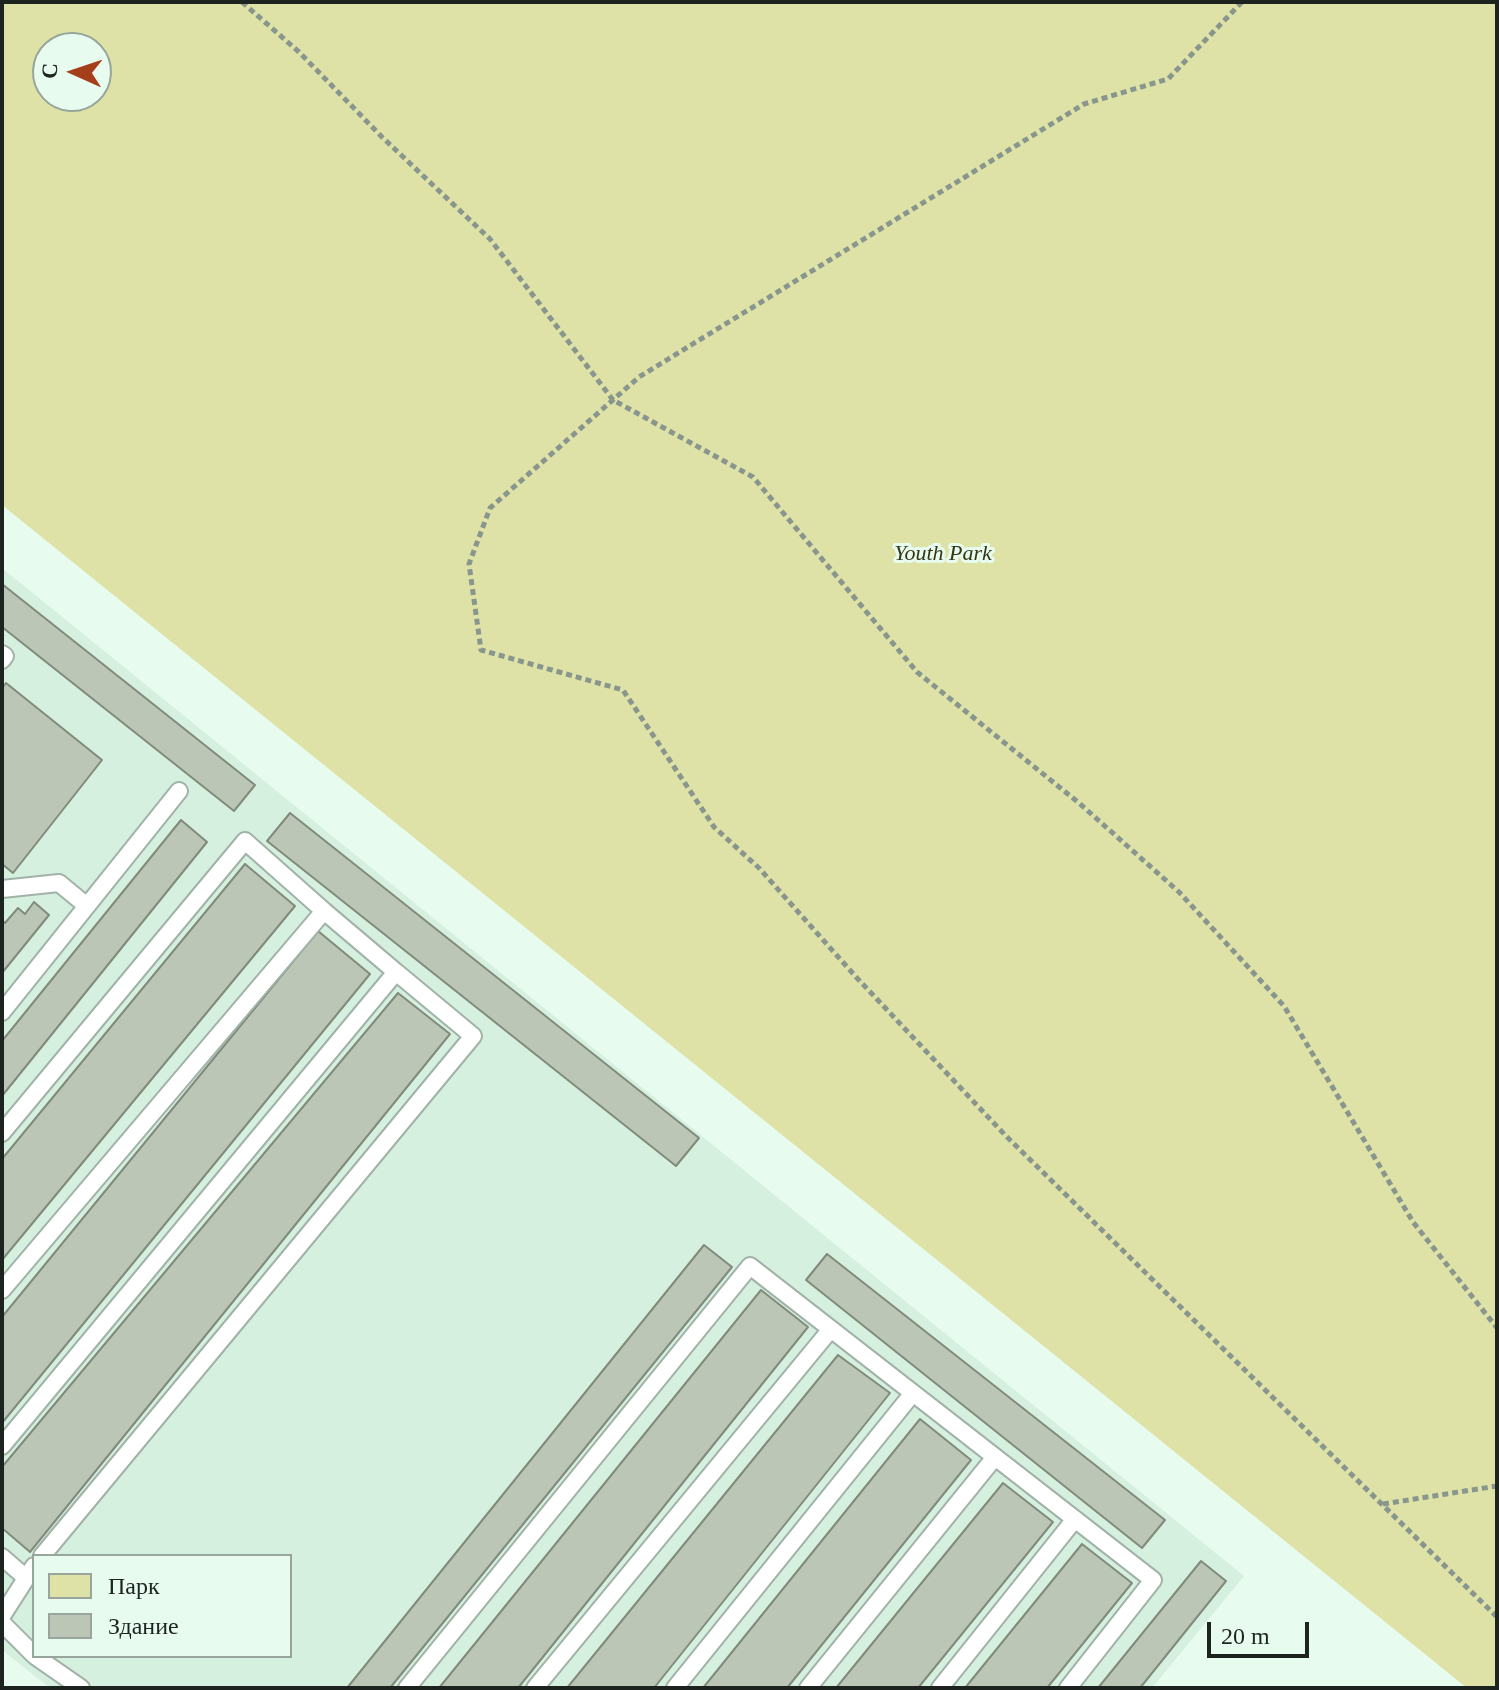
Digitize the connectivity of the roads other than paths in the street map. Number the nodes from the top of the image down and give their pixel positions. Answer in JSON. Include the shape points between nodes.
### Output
{"nodes":[{"id":1,"x":2,"y":654,"type":"edge"},
{"id":2,"x":2,"y":660,"type":"edge"},
{"id":3,"x":179,"y":791,"type":"dead end"},
{"id":4,"x":2,"y":889,"type":"edge"},
{"id":5,"x":87,"y":906,"type":"junction"},
{"id":6,"x":324,"y":911,"type":"junction"},
{"id":7,"x":396,"y":972,"type":"junction"},
{"id":8,"x":2,"y":1012,"type":"edge"},
{"id":9,"x":2,"y":1133,"type":"edge"},
{"id":10,"x":2,"y":1290,"type":"edge"},
{"id":11,"x":831,"y":1329,"type":"junction"},
{"id":12,"x":913,"y":1393,"type":"junction"},
{"id":13,"x":2,"y":1446,"type":"edge"},
{"id":14,"x":995,"y":1457,"type":"junction"},
{"id":15,"x":1075,"y":1519,"type":"junction"},
{"id":16,"x":44,"y":1554,"type":"edge"},
{"id":17,"x":2,"y":1557,"type":"edge"},
{"id":18,"x":30,"y":1571,"type":"edge"},
{"id":19,"x":2,"y":1616,"type":"edge"},
{"id":20,"x":2,"y":1623,"type":"edge"},
{"id":21,"x":32,"y":1654,"type":"edge"},
{"id":22,"x":37,"y":1658,"type":"edge"},
{"id":23,"x":81,"y":1688,"type":"edge"},
{"id":24,"x":407,"y":1688,"type":"edge"},
{"id":25,"x":535,"y":1688,"type":"edge"},
{"id":26,"x":675,"y":1688,"type":"edge"},
{"id":27,"x":808,"y":1688,"type":"edge"},
{"id":28,"x":940,"y":1688,"type":"edge"},
{"id":29,"x":1068,"y":1688,"type":"edge"}],
"edges":[{"from":1,"to":2,"type":"lane"},
{"from":3,"to":5,"type":"lane"},
{"from":4,"to":5,"type":"lane","via":[[59,883]]},
{"from":5,"to":8,"type":"lane"},
{"from":6,"to":7,"type":"lane"},
{"from":6,"to":9,"type":"lane","via":[[245,841]]},
{"from":6,"to":10,"type":"lane"},
{"from":7,"to":13,"type":"lane"},
{"from":7,"to":16,"type":"lane","via":[[473,1036]]},
{"from":11,"to":12,"type":"lane"},
{"from":11,"to":24,"type":"lane","via":[[750,1266]]},
{"from":11,"to":25,"type":"lane"},
{"from":12,"to":14,"type":"lane"},
{"from":12,"to":26,"type":"lane"},
{"from":14,"to":15,"type":"lane"},
{"from":14,"to":27,"type":"lane"},
{"from":15,"to":28,"type":"lane"},
{"from":15,"to":29,"type":"lane","via":[[1153,1580]]},
{"from":17,"to":18,"type":"lane"},
{"from":18,"to":19,"type":"lane"},
{"from":20,"to":21,"type":"lane"},
{"from":22,"to":23,"type":"lane"}]}
